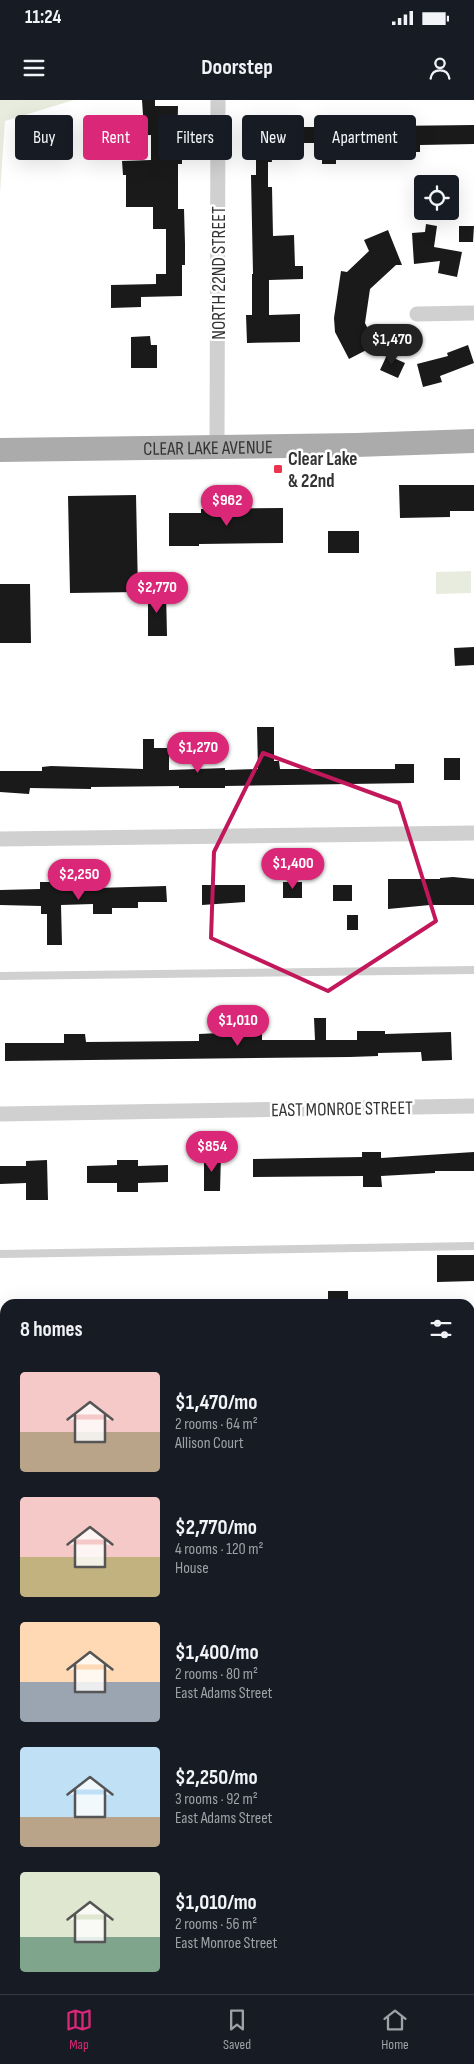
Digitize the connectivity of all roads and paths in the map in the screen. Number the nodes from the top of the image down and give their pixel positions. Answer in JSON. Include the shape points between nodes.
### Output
{"nodes":[{"id":1,"x":218,"y":100,"type":"edge"},
{"id":2,"x":474,"y":313,"type":"edge"},
{"id":3,"x":417,"y":314,"type":"dead end"},
{"id":4,"x":474,"y":441,"type":"edge"},
{"id":5,"x":217,"y":447,"type":"junction"},
{"id":6,"x":0,"y":450,"type":"edge"},
{"id":7,"x":474,"y":833,"type":"edge"},
{"id":8,"x":0,"y":839,"type":"edge"},
{"id":9,"x":474,"y":970,"type":"edge"},
{"id":10,"x":0,"y":976,"type":"edge"},
{"id":11,"x":474,"y":1106,"type":"edge"},
{"id":12,"x":0,"y":1114,"type":"edge"},
{"id":13,"x":474,"y":1246,"type":"edge"},
{"id":14,"x":0,"y":1254,"type":"edge"}],
"edges":[{"from":1,"to":5,"type":"street","name":"NORTH 22ND STREET"},
{"from":2,"to":3,"type":"street"},
{"from":4,"to":5,"type":"main road","name":"CLEAR LAKE AVENUE"},
{"from":5,"to":6,"type":"main road","name":"CLEAR LAKE AVENUE"},
{"from":7,"to":8,"type":"street"},
{"from":9,"to":10,"type":"lane"},
{"from":11,"to":12,"type":"street","name":"EAST MONROE STREET"},
{"from":13,"to":14,"type":"lane"}]}
